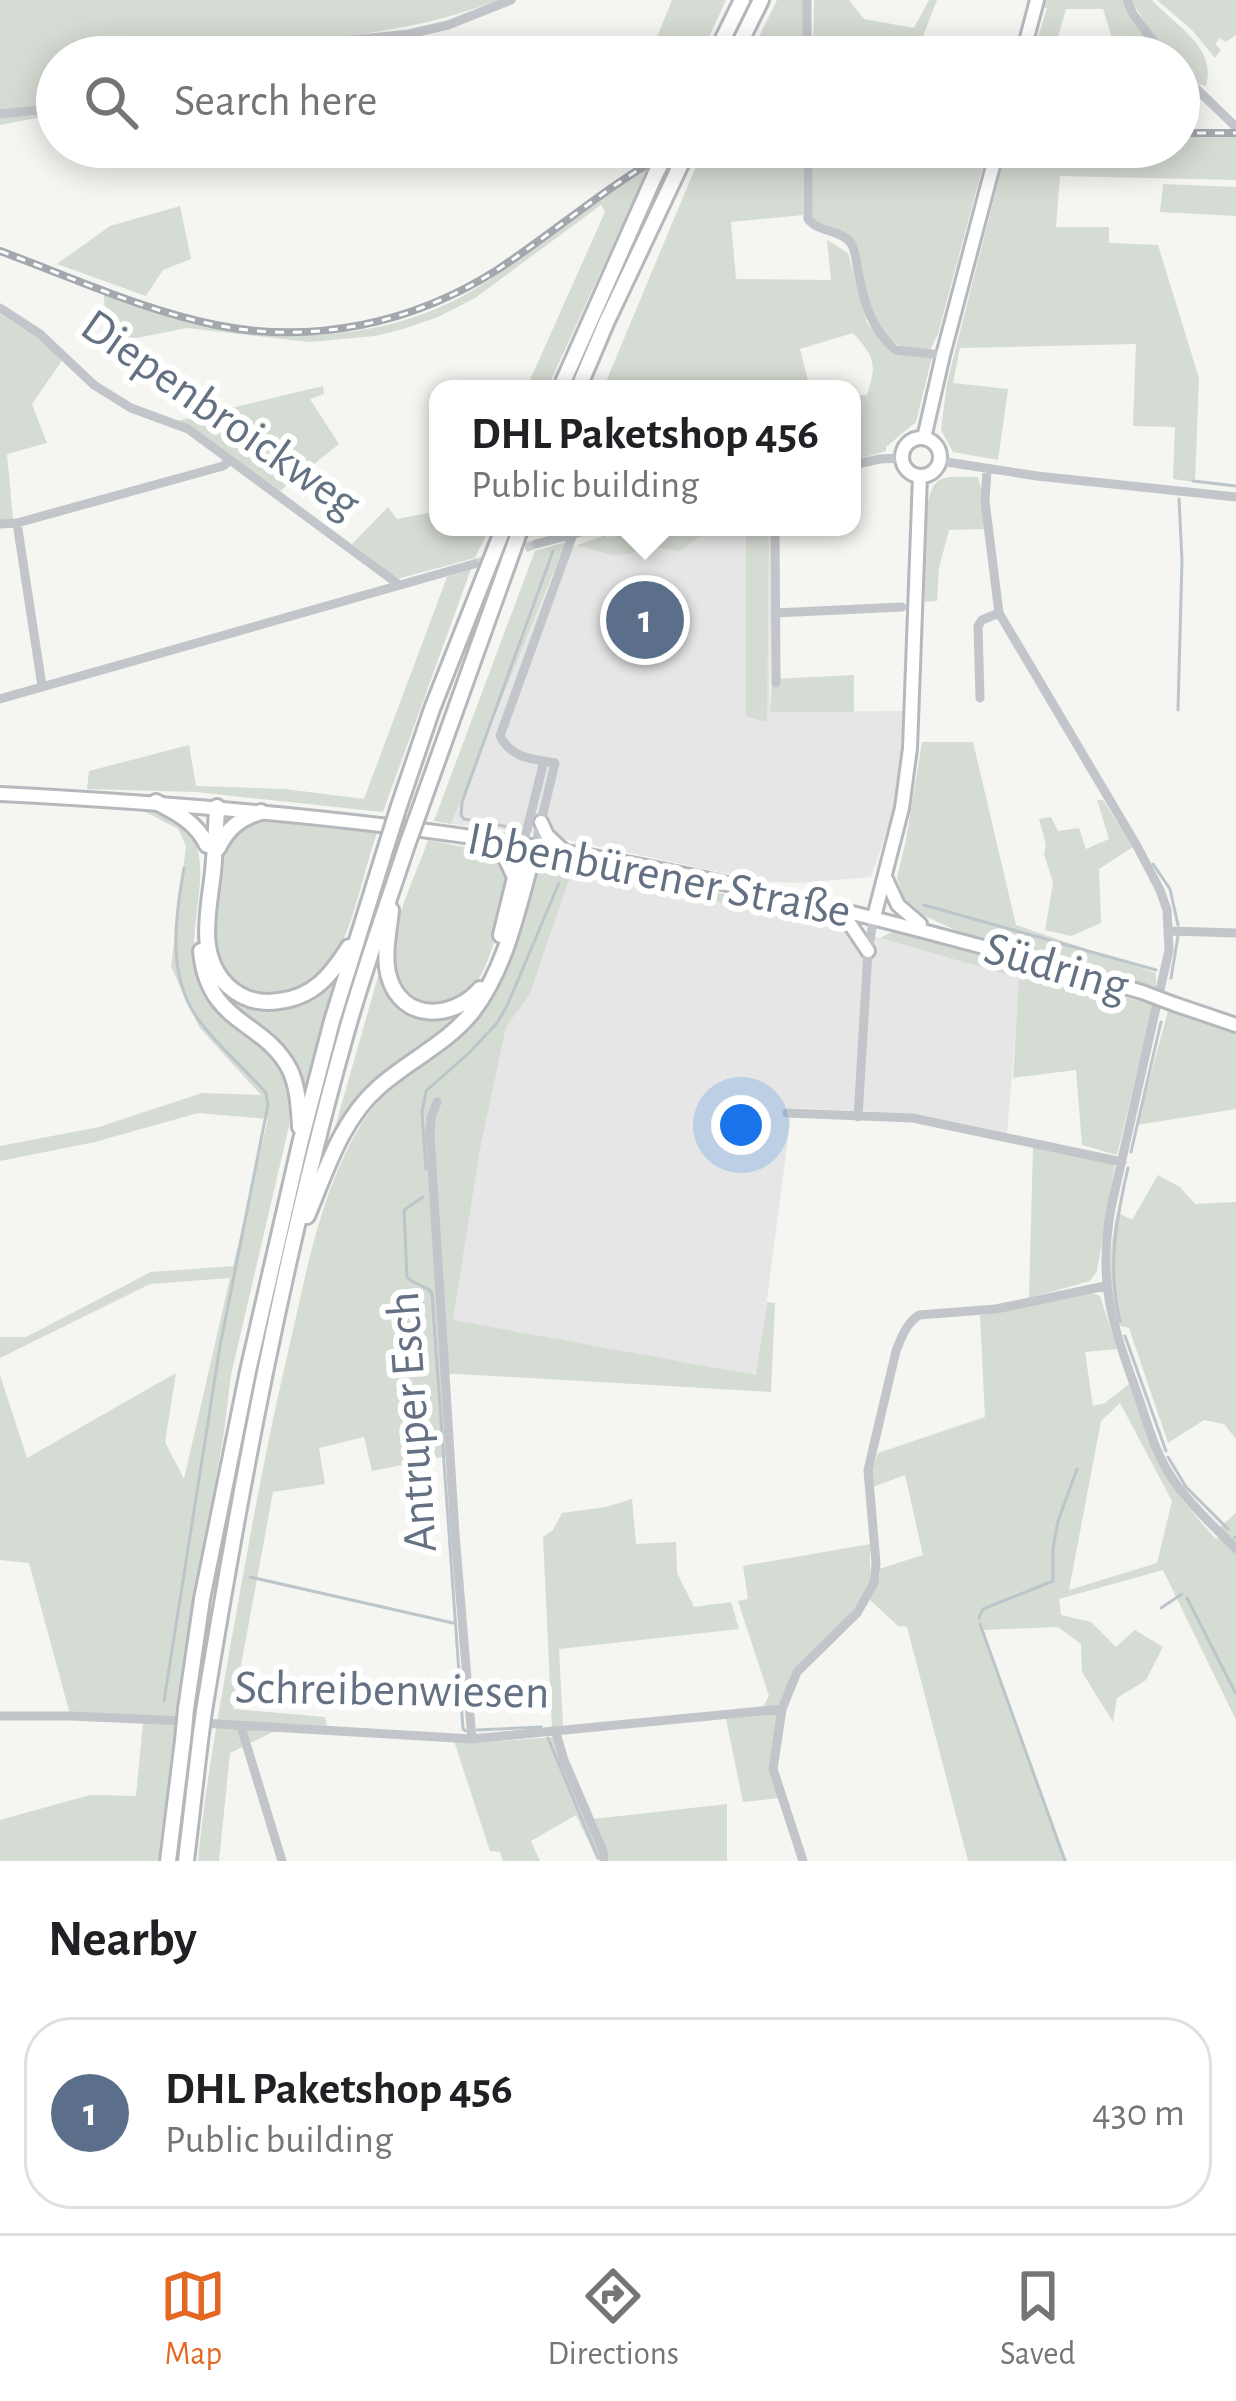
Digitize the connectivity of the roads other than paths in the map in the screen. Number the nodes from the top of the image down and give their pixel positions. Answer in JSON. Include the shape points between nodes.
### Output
{"nodes":[{"id":1,"x":511,"y":0,"type":"edge"},
{"id":2,"x":742,"y":0,"type":"edge"},
{"id":3,"x":761,"y":0,"type":"edge"},
{"id":4,"x":807,"y":0,"type":"edge"},
{"id":5,"x":1037,"y":0,"type":"edge"},
{"id":6,"x":1127,"y":0,"type":"edge"},
{"id":7,"x":390,"y":36,"type":"edge"},
{"id":8,"x":724,"y":36,"type":"edge"},
{"id":9,"x":743,"y":36,"type":"edge"},
{"id":10,"x":807,"y":36,"type":"edge"},
{"id":11,"x":1028,"y":36,"type":"edge"},
{"id":12,"x":1149,"y":36,"type":"edge"},
{"id":13,"x":1200,"y":92,"type":"edge"},
{"id":14,"x":36,"y":111,"type":"edge"},
{"id":15,"x":0,"y":114,"type":"edge"},
{"id":16,"x":1236,"y":127,"type":"edge"},
{"id":17,"x":659,"y":168,"type":"edge"},
{"id":18,"x":679,"y":168,"type":"edge"},
{"id":19,"x":808,"y":168,"type":"edge"},
{"id":20,"x":992,"y":168,"type":"edge"},
{"id":21,"x":0,"y":308,"type":"edge"},
{"id":22,"x":943,"y":355,"type":"junction"},
{"id":23,"x":564,"y":380,"type":"edge"},
{"id":24,"x":582,"y":380,"type":"edge"},
{"id":25,"x":925,"y":438,"type":"junction"},
{"id":26,"x":902,"y":458,"type":"junction"},
{"id":27,"x":230,"y":460,"type":"junction"},
{"id":28,"x":940,"y":461,"type":"junction"},
{"id":29,"x":861,"y":463,"type":"edge"},
{"id":30,"x":987,"y":469,"type":"junction"},
{"id":31,"x":920,"y":476,"type":"junction"},
{"id":32,"x":1236,"y":497,"type":"edge"},
{"id":33,"x":17,"y":523,"type":"junction"},
{"id":34,"x":0,"y":524,"type":"edge"},
{"id":35,"x":500,"y":536,"type":"edge"},
{"id":36,"x":518,"y":536,"type":"edge"},
{"id":37,"x":566,"y":536,"type":"edge"},
{"id":38,"x":572,"y":536,"type":"edge"},
{"id":39,"x":775,"y":536,"type":"edge"},
{"id":40,"x":536,"y":544,"type":"tunnel mouth"},
{"id":41,"x":474,"y":564,"type":"tunnel mouth"},
{"id":42,"x":398,"y":584,"type":"junction"},
{"id":43,"x":902,"y":607,"type":"dead end"},
{"id":44,"x":775,"y":613,"type":"junction"},
{"id":45,"x":999,"y":613,"type":"junction"},
{"id":46,"x":776,"y":683,"type":"dead end"},
{"id":47,"x":42,"y":686,"type":"junction"},
{"id":48,"x":980,"y":698,"type":"dead end"},
{"id":49,"x":0,"y":699,"type":"edge"},
{"id":50,"x":549,"y":762,"type":"junction"},
{"id":51,"x":0,"y":794,"type":"edge"},
{"id":52,"x":156,"y":802,"type":"junction"},
{"id":53,"x":213,"y":807,"type":"junction"},
{"id":54,"x":261,"y":812,"type":"junction"},
{"id":55,"x":542,"y":822,"type":"junction"},
{"id":56,"x":485,"y":839,"type":"junction"},
{"id":57,"x":529,"y":846,"type":"junction"},
{"id":58,"x":211,"y":852,"type":"junction"},
{"id":59,"x":566,"y":853,"type":"junction"},
{"id":60,"x":514,"y":875,"type":"junction"},
{"id":61,"x":886,"y":879,"type":"junction"},
{"id":62,"x":393,"y":887,"type":"junction"},
{"id":63,"x":370,"y":898,"type":"junction"},
{"id":64,"x":832,"y":908,"type":"junction"},
{"id":65,"x":874,"y":917,"type":"junction"},
{"id":66,"x":1170,"y":931,"type":"junction"},
{"id":67,"x":931,"y":932,"type":"junction"},
{"id":68,"x":1236,"y":933,"type":"edge"},
{"id":69,"x":868,"y":951,"type":"junction"},
{"id":70,"x":1236,"y":1025,"type":"edge"},
{"id":71,"x":437,"y":1102,"type":"dead end"},
{"id":72,"x":787,"y":1113,"type":"dead end"},
{"id":73,"x":858,"y":1117,"type":"junction"},
{"id":74,"x":300,"y":1144,"type":"junction"},
{"id":75,"x":1122,"y":1162,"type":"junction"},
{"id":76,"x":295,"y":1236,"type":"junction"},
{"id":77,"x":1105,"y":1286,"type":"junction"},
{"id":78,"x":1236,"y":1550,"type":"edge"},
{"id":79,"x":782,"y":1709,"type":"junction"},
{"id":80,"x":0,"y":1716,"type":"edge"},
{"id":81,"x":242,"y":1727,"type":"junction"},
{"id":82,"x":556,"y":1732,"type":"junction"},
{"id":83,"x":472,"y":1739,"type":"junction"},
{"id":84,"x":167,"y":1861,"type":"edge"},
{"id":85,"x":186,"y":1861,"type":"edge"},
{"id":86,"x":282,"y":1861,"type":"edge"},
{"id":87,"x":604,"y":1861,"type":"edge"},
{"id":88,"x":802,"y":1861,"type":"edge"}],
"edges":[{"from":1,"to":7,"type":"street","via":[[448,25]]},
{"from":2,"to":8,"type":"highway"},
{"from":3,"to":9,"type":"highway"},
{"from":4,"to":10,"type":"street"},
{"from":5,"to":11,"type":"main road"},
{"from":6,"to":12,"type":"street"},
{"from":13,"to":16,"type":"street"},
{"from":14,"to":15,"type":"street"},
{"from":17,"to":23,"type":"highway","bridge":true},
{"from":18,"to":24,"type":"highway"},
{"from":19,"to":22,"type":"street","via":[[808,219],[854,248],[871,320],[895,350]]},
{"from":20,"to":22,"type":"main road"},
{"from":21,"to":27,"type":"street","name":"Diepenbroickweg","via":[[94,385],[188,429]]},
{"from":22,"to":25,"type":"main road"},
{"from":25,"to":26,"type":"main road","via":[[911,441]]},
{"from":25,"to":28,"type":"main road"},
{"from":26,"to":29,"type":"street"},
{"from":26,"to":31,"type":"main road"},
{"from":27,"to":33,"type":"street"},
{"from":27,"to":42,"type":"street","name":"Diepenbroickweg"},
{"from":28,"to":30,"type":"street"},
{"from":28,"to":31,"type":"main road"},
{"from":30,"to":32,"type":"street"},
{"from":30,"to":45,"type":"street"},
{"from":31,"to":61,"type":"main road","name":"Ibbenbürener Straße","via":[[910,748]]},
{"from":33,"to":34,"type":"street"},
{"from":33,"to":47,"type":"street"},
{"from":35,"to":63,"type":"highway","bridge":true},
{"from":36,"to":62,"type":"highway","bridge":true},
{"from":37,"to":40,"type":"street"},
{"from":38,"to":50,"type":"street","via":[[500,736],[518,755]]},
{"from":39,"to":44,"type":"street"},
{"from":41,"to":42,"type":"street"},
{"from":42,"to":47,"type":"street"},
{"from":43,"to":44,"type":"street"},
{"from":44,"to":46,"type":"street"},
{"from":45,"to":48,"type":"street","via":[[978,626]]},
{"from":45,"to":66,"type":"street","via":[[1137,846]]},
{"from":47,"to":49,"type":"street"},
{"from":50,"to":55,"type":"street"},
{"from":50,"to":57,"type":"street"},
{"from":51,"to":52,"type":"main road","name":"Ibbenbürener Straße"},
{"from":52,"to":53,"type":"main road","name":"Ibbenbürener Straße"},
{"from":52,"to":58,"type":"highway","via":[[193,824]]},
{"from":53,"to":54,"type":"main road","name":"Ibbenbürener Straße"},
{"from":53,"to":58,"type":"highway"},
{"from":54,"to":56,"type":"main road","name":"Ibbenbürener Straße"},
{"from":54,"to":58,"type":"highway","via":[[243,818]]},
{"from":55,"to":57,"type":"street"},
{"from":55,"to":59,"type":"main road"},
{"from":56,"to":57,"type":"main road","name":"Ibbenbürener Straße"},
{"from":56,"to":60,"type":"highway"},
{"from":57,"to":59,"type":"main road","name":"Ibbenbürener Straße"},
{"from":57,"to":60,"type":"highway"},
{"from":57,"to":76,"type":"highway","via":[[511,931],[487,989],[446,1040],[360,1107]]},
{"from":58,"to":63,"type":"highway","via":[[209,958],[238,995],[263,1003],[308,994],[332,975]]},
{"from":58,"to":74,"type":"highway","via":[[200,947],[207,982],[290,1070]]},
{"from":59,"to":64,"type":"main road","name":"Ibbenbürener Straße"},
{"from":60,"to":62,"type":"highway","via":[[487,976],[468,1002],[442,1012],[408,1003],[389,977]]},
{"from":61,"to":65,"type":"main road","name":"Ibbenbürener Straße"},
{"from":61,"to":67,"type":"main road","via":[[898,904]]},
{"from":62,"to":76,"type":"highway"},
{"from":63,"to":74,"type":"highway"},
{"from":64,"to":65,"type":"main road","name":"Ibbenbürener Straße"},
{"from":64,"to":69,"type":"main road"},
{"from":65,"to":67,"type":"main road","name":"Südring"},
{"from":65,"to":69,"type":"street"},
{"from":66,"to":68,"type":"street"},
{"from":66,"to":75,"type":"street"},
{"from":67,"to":70,"type":"main road","name":"Südring","bridge":true},
{"from":69,"to":73,"type":"street"},
{"from":71,"to":83,"type":"street","name":"Antruper Esch","via":[[430,1135]]},
{"from":72,"to":73,"type":"street"},
{"from":73,"to":75,"type":"street","via":[[914,1118]]},
{"from":74,"to":84,"type":"highway","bridge":true,"via":[[202,1599]]},
{"from":75,"to":77,"type":"street"},
{"from":76,"to":85,"type":"highway","bridge":true,"via":[[250,1442]]},
{"from":77,"to":78,"type":"street","via":[[1162,1463]]},
{"from":77,"to":79,"type":"street","via":[[911,1321],[896,1351],[868,1470],[874,1583],[857,1613],[797,1672]]},
{"from":79,"to":82,"type":"street","name":"Schreibenwiesen"},
{"from":79,"to":88,"type":"street","via":[[772,1769]]},
{"from":80,"to":81,"type":"street","name":"Schreibenwiesen"},
{"from":81,"to":83,"type":"street","name":"Schreibenwiesen"},
{"from":81,"to":86,"type":"street"},
{"from":82,"to":83,"type":"street","name":"Schreibenwiesen"},
{"from":82,"to":87,"type":"street"}]}
